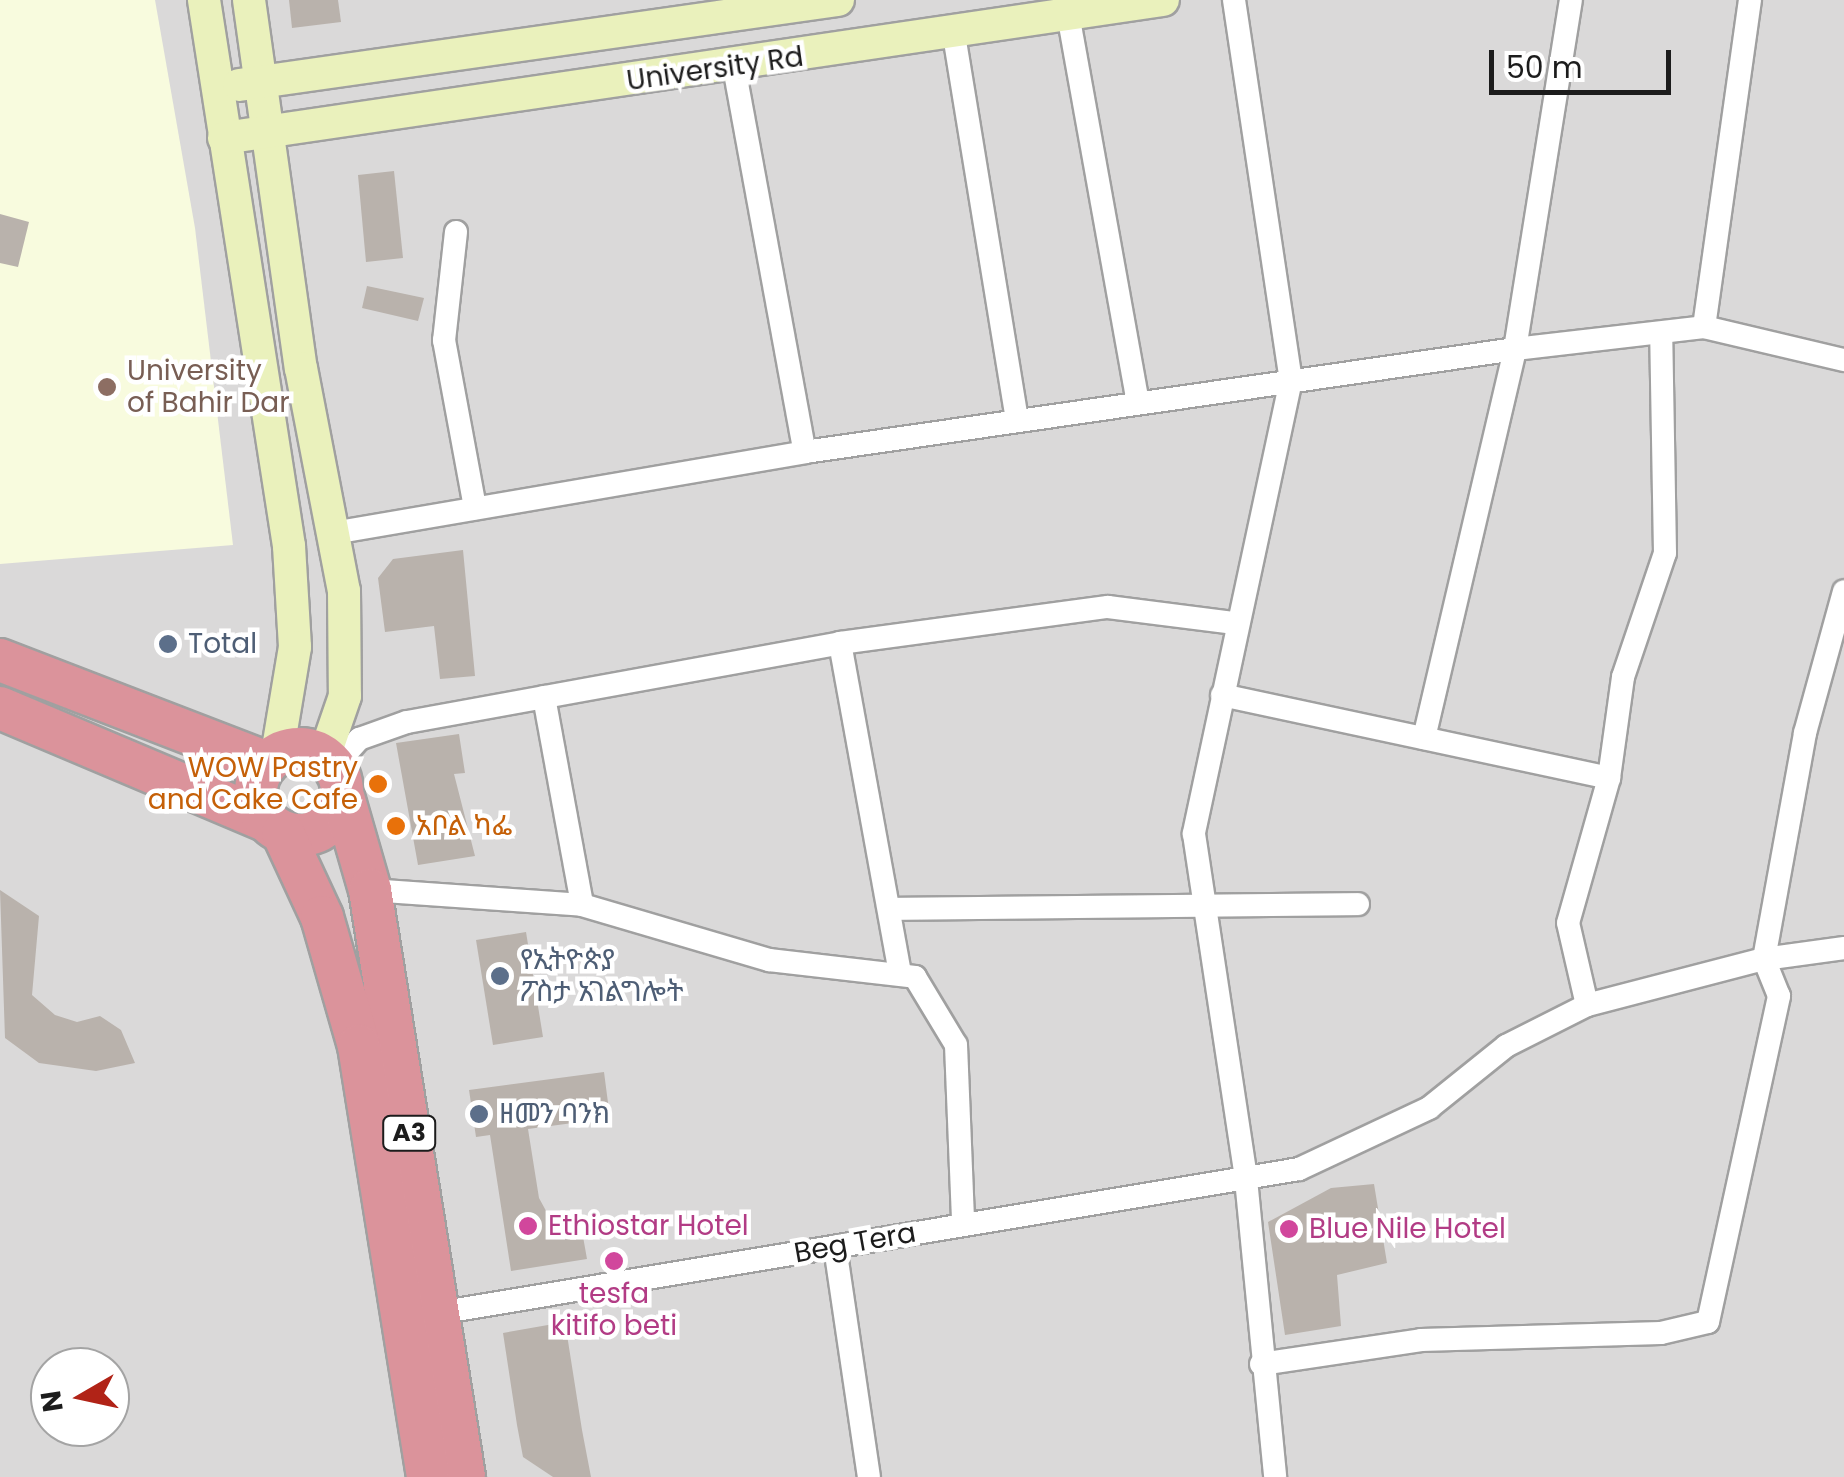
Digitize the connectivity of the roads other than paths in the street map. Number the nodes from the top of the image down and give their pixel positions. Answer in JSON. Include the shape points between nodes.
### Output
{"nodes":[{"id":1,"x":204,"y":0,"type":"edge"},
{"id":2,"x":248,"y":0,"type":"edge"},
{"id":3,"x":838,"y":0,"type":"edge"},
{"id":4,"x":1163,"y":0,"type":"edge"},
{"id":5,"x":1234,"y":0,"type":"edge"},
{"id":6,"x":1572,"y":0,"type":"edge"},
{"id":7,"x":1750,"y":0,"type":"edge"},
{"id":8,"x":1066,"y":7,"type":"edge"},
{"id":9,"x":954,"y":35,"type":"junction"},
{"id":10,"x":734,"y":67,"type":"junction"},
{"id":11,"x":260,"y":82,"type":"junction"},
{"id":12,"x":217,"y":89,"type":"junction"},
{"id":13,"x":267,"y":131,"type":"junction"},
{"id":14,"x":224,"y":138,"type":"junction"},
{"id":15,"x":456,"y":232,"type":"dead end"},
{"id":16,"x":1704,"y":328,"type":"junction"},
{"id":17,"x":1661,"y":333,"type":"junction"},
{"id":18,"x":1515,"y":349,"type":"junction"},
{"id":19,"x":1844,"y":360,"type":"edge"},
{"id":20,"x":1292,"y":380,"type":"junction"},
{"id":21,"x":1138,"y":402,"type":"junction"},
{"id":22,"x":1017,"y":421,"type":"junction"},
{"id":23,"x":805,"y":452,"type":"junction"},
{"id":24,"x":475,"y":508,"type":"junction"},
{"id":25,"x":333,"y":534,"type":"junction"},
{"id":26,"x":290,"y":546,"type":"junction"},
{"id":27,"x":1844,"y":592,"type":"edge"},
{"id":28,"x":1235,"y":624,"type":"junction"},
{"id":29,"x":840,"y":644,"type":"junction"},
{"id":30,"x":0,"y":660,"type":"edge"},
{"id":31,"x":1222,"y":696,"type":"junction"},
{"id":32,"x":544,"y":697,"type":"junction"},
{"id":33,"x":0,"y":708,"type":"edge"},
{"id":34,"x":1424,"y":738,"type":"junction"},
{"id":35,"x":272,"y":759,"type":"junction"},
{"id":36,"x":333,"y":772,"type":"junction"},
{"id":37,"x":1609,"y":778,"type":"junction"},
{"id":38,"x":275,"y":827,"type":"junction"},
{"id":39,"x":370,"y":890,"type":"junction"},
{"id":40,"x":1206,"y":904,"type":"junction"},
{"id":41,"x":1358,"y":904,"type":"dead end"},
{"id":42,"x":582,"y":905,"type":"junction"},
{"id":43,"x":892,"y":909,"type":"junction"},
{"id":44,"x":1844,"y":948,"type":"edge"},
{"id":45,"x":1764,"y":959,"type":"junction"},
{"id":46,"x":900,"y":972,"type":"junction"},
{"id":47,"x":1588,"y":1005,"type":"junction"},
{"id":48,"x":1246,"y":1179,"type":"junction"},
{"id":49,"x":963,"y":1223,"type":"junction"},
{"id":50,"x":834,"y":1247,"type":"junction"},
{"id":51,"x":422,"y":1316,"type":"junction"},
{"id":52,"x":1262,"y":1364,"type":"junction"},
{"id":53,"x":428,"y":1477,"type":"edge"},
{"id":54,"x":464,"y":1477,"type":"edge"},
{"id":55,"x":869,"y":1477,"type":"edge"},
{"id":56,"x":1275,"y":1477,"type":"edge"}],
"edges":[{"from":1,"to":12,"type":"street"},
{"from":2,"to":11,"type":"street"},
{"from":3,"to":11,"type":"street","name":"University Rd"},
{"from":4,"to":8,"type":"street","name":"University Rd"},
{"from":5,"to":20,"type":"street"},
{"from":6,"to":18,"type":"street"},
{"from":7,"to":16,"type":"street"},
{"from":8,"to":9,"type":"street","name":"University Rd"},
{"from":8,"to":21,"type":"street"},
{"from":9,"to":10,"type":"street","name":"University Rd"},
{"from":9,"to":22,"type":"street"},
{"from":10,"to":13,"type":"street","name":"University Rd"},
{"from":10,"to":23,"type":"street"},
{"from":11,"to":12,"type":"street","name":"University Rd"},
{"from":11,"to":13,"type":"street"},
{"from":12,"to":14,"type":"street"},
{"from":13,"to":14,"type":"street","name":"University Rd"},
{"from":13,"to":25,"type":"street"},
{"from":14,"to":26,"type":"street"},
{"from":15,"to":24,"type":"street","via":[[444,340]]},
{"from":16,"to":17,"type":"street"},
{"from":16,"to":19,"type":"street"},
{"from":17,"to":18,"type":"street"},
{"from":17,"to":37,"type":"street","via":[[1664,554],[1622,677]]},
{"from":18,"to":20,"type":"street"},
{"from":18,"to":34,"type":"street"},
{"from":20,"to":21,"type":"street"},
{"from":20,"to":28,"type":"street"},
{"from":21,"to":22,"type":"street"},
{"from":22,"to":23,"type":"street"},
{"from":23,"to":24,"type":"street"},
{"from":24,"to":25,"type":"street"},
{"from":25,"to":26,"type":"street"},
{"from":25,"to":36,"type":"street","via":[[348,647]]},
{"from":26,"to":35,"type":"street","via":[[295,648]]},
{"from":27,"to":45,"type":"street","via":[[1806,734]]},
{"from":28,"to":29,"type":"street","via":[[1108,607]]},
{"from":28,"to":31,"type":"street"},
{"from":29,"to":32,"type":"street"},
{"from":29,"to":43,"type":"street"},
{"from":30,"to":35,"type":"highway"},
{"from":31,"to":34,"type":"street"},
{"from":31,"to":40,"type":"street","via":[[1194,834]]},
{"from":32,"to":36,"type":"street","via":[[384,728],[359,739]]},
{"from":32,"to":42,"type":"street"},
{"from":33,"to":38,"type":"highway"},
{"from":34,"to":37,"type":"street"},
{"from":35,"to":36,"type":"highway","via":[[301,749]]},
{"from":35,"to":38,"type":"highway","number":"A3","via":[[256,792]]},
{"from":36,"to":38,"type":"highway","via":[[339,809],[316,832]]},
{"from":36,"to":39,"type":"highway","number":"A3"},
{"from":37,"to":47,"type":"street","via":[[1568,923]]},
{"from":38,"to":51,"type":"highway","number":"A3","via":[[350,1006]]},
{"from":39,"to":42,"type":"street"},
{"from":39,"to":51,"type":"highway","number":"A3"},
{"from":40,"to":41,"type":"street"},
{"from":40,"to":43,"type":"street"},
{"from":40,"to":48,"type":"street"},
{"from":42,"to":46,"type":"street","via":[[769,960]]},
{"from":43,"to":46,"type":"street"},
{"from":44,"to":45,"type":"street","name":"Beg Tera"},
{"from":45,"to":47,"type":"street","name":"Beg Tera"},
{"from":45,"to":52,"type":"street","via":[[1778,996],[1708,1322],[1661,1332],[1422,1340]]},
{"from":46,"to":49,"type":"street","via":[[933,999],[956,1044]]},
{"from":47,"to":48,"type":"street","name":"Beg Tera","via":[[1506,1046],[1428,1108],[1352,1148]]},
{"from":48,"to":49,"type":"street","name":"Beg Tera"},
{"from":48,"to":52,"type":"street"},
{"from":49,"to":50,"type":"street","name":"Beg Tera"},
{"from":50,"to":51,"type":"street","name":"Beg Tera"},
{"from":50,"to":55,"type":"street"},
{"from":51,"to":53,"type":"highway","number":"A3"},
{"from":51,"to":54,"type":"highway","number":"A3"},
{"from":52,"to":56,"type":"street"}]}
